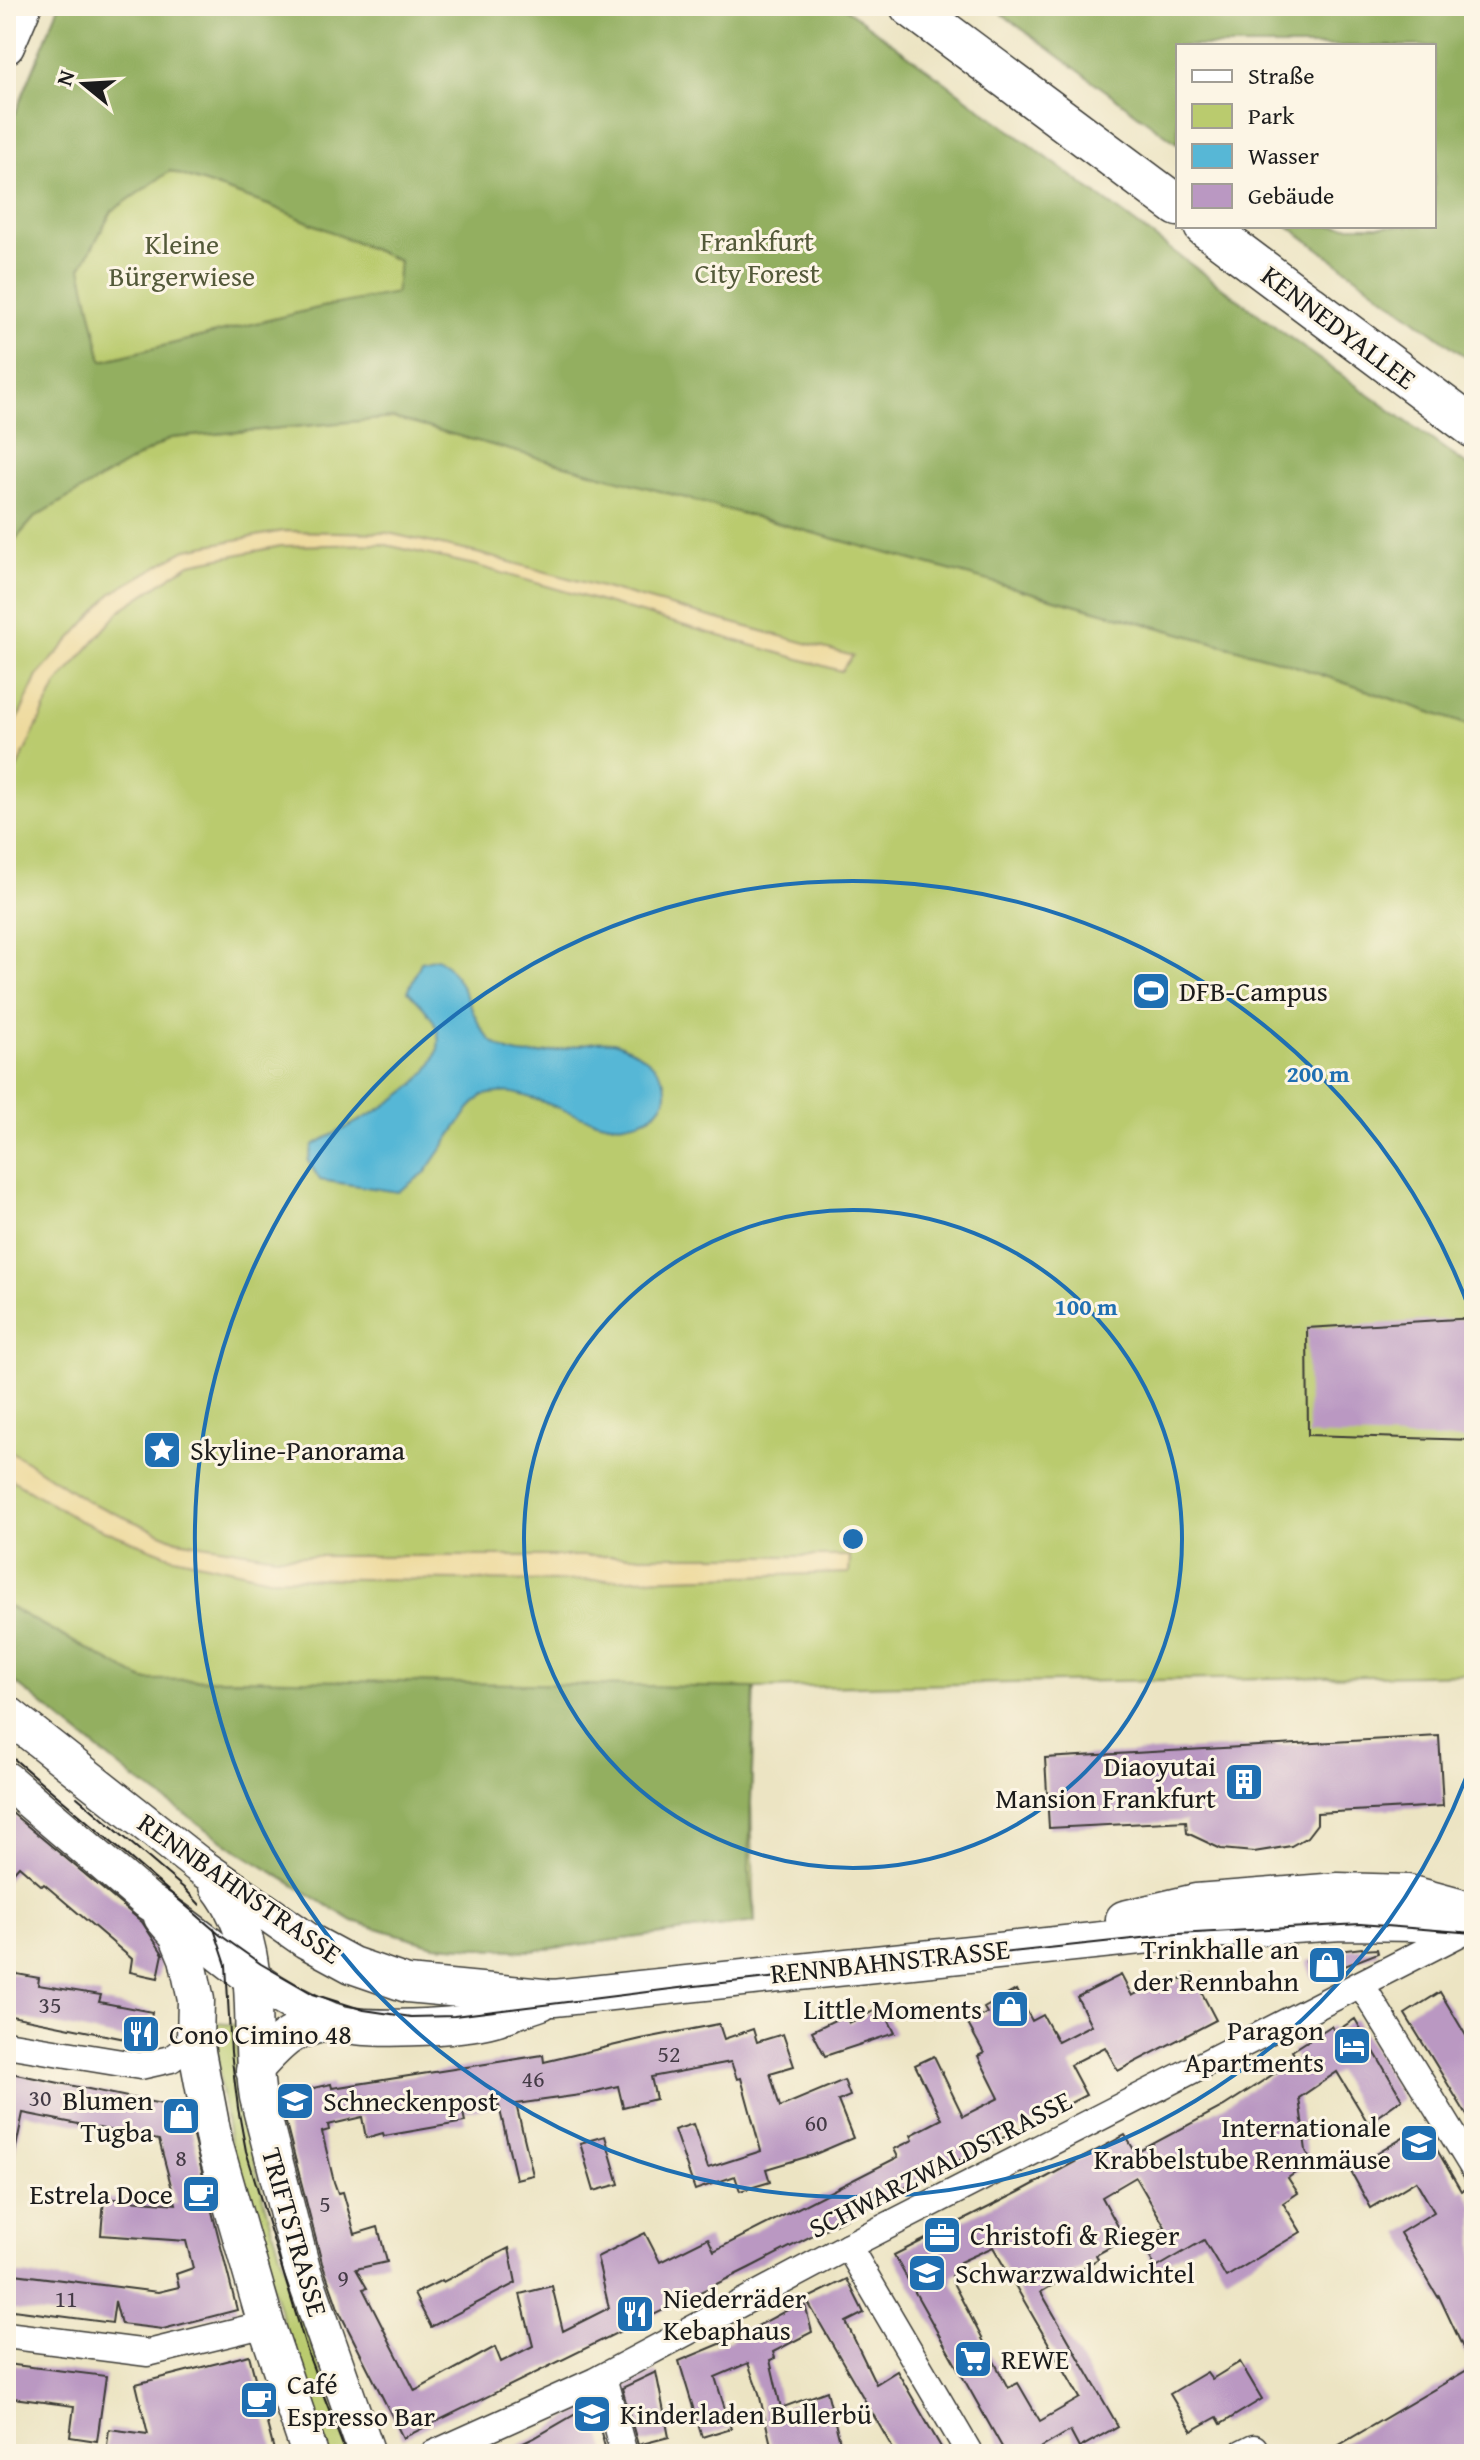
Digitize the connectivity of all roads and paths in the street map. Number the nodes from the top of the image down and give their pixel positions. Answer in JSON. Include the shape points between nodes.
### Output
{"nodes":[{"id":1,"x":23,"y":6,"type":"edge"},
{"id":2,"x":910,"y":6,"type":"edge"},
{"id":3,"x":6,"y":46,"type":"edge"},
{"id":4,"x":1176,"y":205,"type":"edge"},
{"id":5,"x":1207,"y":228,"type":"edge"},
{"id":6,"x":1474,"y":428,"type":"edge"},
{"id":7,"x":6,"y":1713,"type":"edge"},
{"id":8,"x":6,"y":1780,"type":"edge"},
{"id":9,"x":207,"y":1872,"type":"junction"},
{"id":10,"x":148,"y":1901,"type":"junction"},
{"id":11,"x":1474,"y":1911,"type":"edge"},
{"id":12,"x":1474,"y":1919,"type":"edge"},
{"id":13,"x":1474,"y":1926,"type":"edge"},
{"id":14,"x":306,"y":1940,"type":"junction"},
{"id":15,"x":232,"y":1944,"type":"junction"},
{"id":16,"x":1035,"y":1946,"type":"junction"},
{"id":17,"x":252,"y":1978,"type":"junction"},
{"id":18,"x":1361,"y":1984,"type":"junction"},
{"id":19,"x":554,"y":1998,"type":"junction"},
{"id":20,"x":196,"y":2000,"type":"junction"},
{"id":21,"x":334,"y":2022,"type":"junction"},
{"id":22,"x":195,"y":2041,"type":"junction"},
{"id":23,"x":6,"y":2044,"type":"edge"},
{"id":24,"x":254,"y":2070,"type":"junction"},
{"id":25,"x":1474,"y":2169,"type":"edge"},
{"id":26,"x":848,"y":2246,"type":"junction"},
{"id":27,"x":266,"y":2324,"type":"junction"},
{"id":28,"x":6,"y":2335,"type":"edge"},
{"id":29,"x":603,"y":2377,"type":"junction"},
{"id":30,"x":310,"y":2454,"type":"edge"},
{"id":31,"x":367,"y":2454,"type":"edge"},
{"id":32,"x":433,"y":2454,"type":"edge"},
{"id":33,"x":624,"y":2454,"type":"edge"},
{"id":34,"x":970,"y":2454,"type":"edge"}],
"edges":[{"from":1,"to":3,"type":"main road"},
{"from":2,"to":4,"type":"main road"},
{"from":5,"to":6,"type":"main road","name":"KENNEDYALLEE"},
{"from":7,"to":9,"type":"main road","name":"RENNBAHNSTRASSE"},
{"from":8,"to":10,"type":"main road","name":"RENNBAHNSTRASSE"},
{"from":9,"to":14,"type":"main road","name":"RENNBAHNSTRASSE"},
{"from":9,"to":15,"type":"main road","via":[[234,1907]]},
{"from":10,"to":15,"type":"main road","name":"RENNBAHNSTRASSE"},
{"from":10,"to":20,"type":"main road","name":"TRIFTSTRASSE","via":[[177,1934]]},
{"from":11,"to":16,"type":"main road","name":"RENNBAHNSTRASSE","via":[[1390,1891],[1245,1897],[1174,1906]]},
{"from":12,"to":16,"type":"main road","name":"RENNBAHNSTRASSE","via":[[1178,1932]]},
{"from":13,"to":18,"type":"street","name":"SCHWARZWALDSTRASSE"},
{"from":14,"to":15,"type":"main road","via":[[261,1930]]},
{"from":14,"to":19,"type":"main road","name":"RENNBAHNSTRASSE","via":[[352,1965],[407,1984]]},
{"from":15,"to":17,"type":"main road","name":"RENNBAHNSTRASSE"},
{"from":15,"to":20,"type":"main road","via":[[202,1977]]},
{"from":16,"to":19,"type":"main road","name":"RENNBAHNSTRASSE"},
{"from":17,"to":21,"type":"main road","name":"RENNBAHNSTRASSE"},
{"from":17,"to":24,"type":"main road","name":"TRIFTSTRASSE"},
{"from":18,"to":25,"type":"street"},
{"from":18,"to":26,"type":"street","name":"SCHWARZWALDSTRASSE"},
{"from":19,"to":21,"type":"main road","name":"RENNBAHNSTRASSE","via":[[492,2019],[383,2028]]},
{"from":20,"to":22,"type":"main road","name":"TRIFTSTRASSE"},
{"from":21,"to":24,"type":"main road","via":[[303,2027],[281,2040]]},
{"from":22,"to":23,"type":"street","via":[[171,2059],[140,2066]]},
{"from":22,"to":27,"type":"main road","name":"TRIFTSTRASSE","via":[[215,2146]]},
{"from":24,"to":31,"type":"main road","name":"TRIFTSTRASSE","via":[[302,2269]]},
{"from":26,"to":29,"type":"street","name":"SCHWARZWALDSTRASSE"},
{"from":26,"to":34,"type":"street"},
{"from":27,"to":28,"type":"street","via":[[148,2353]]},
{"from":27,"to":30,"type":"main road","name":"TRIFTSTRASSE"},
{"from":29,"to":32,"type":"street","name":"SCHWARZWALDSTRASSE"},
{"from":29,"to":33,"type":"street"}]}
